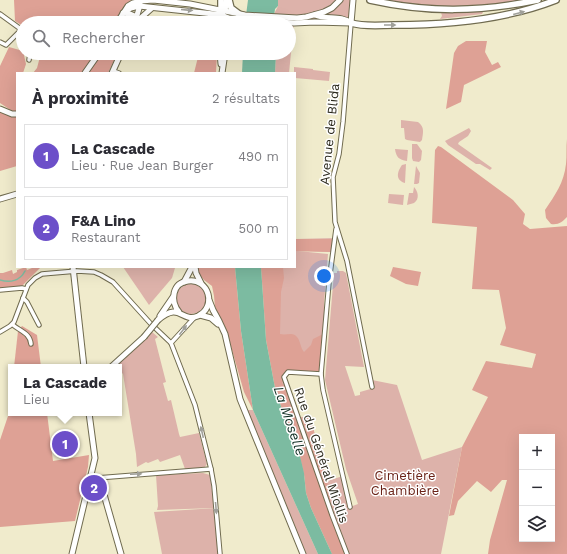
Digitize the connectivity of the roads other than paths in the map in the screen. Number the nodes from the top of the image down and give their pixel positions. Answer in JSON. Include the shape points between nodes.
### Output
{"nodes":[{"id":1,"x":221,"y":0,"type":"edge"},
{"id":2,"x":228,"y":0,"type":"edge"},
{"id":3,"x":340,"y":0,"type":"edge"},
{"id":4,"x":353,"y":0,"type":"edge"},
{"id":5,"x":370,"y":0,"type":"edge"},
{"id":6,"x":538,"y":0,"type":"edge"},
{"id":7,"x":556,"y":0,"type":"edge"},
{"id":8,"x":140,"y":2,"type":"edge"},
{"id":9,"x":152,"y":8,"type":"junction"},
{"id":10,"x":123,"y":13,"type":"junction"},
{"id":11,"x":223,"y":13,"type":"junction"},
{"id":12,"x":0,"y":14,"type":"edge"},
{"id":13,"x":315,"y":15,"type":"junction"},
{"id":14,"x":121,"y":16,"type":"edge"},
{"id":15,"x":130,"y":16,"type":"edge"},
{"id":16,"x":137,"y":16,"type":"edge"},
{"id":17,"x":142,"y":16,"type":"edge"},
{"id":18,"x":222,"y":16,"type":"edge"},
{"id":19,"x":224,"y":16,"type":"edge"},
{"id":20,"x":237,"y":16,"type":"edge"},
{"id":21,"x":241,"y":16,"type":"edge"},
{"id":22,"x":296,"y":18,"type":"edge"},
{"id":23,"x":296,"y":21,"type":"edge"},
{"id":24,"x":351,"y":24,"type":"junction"},
{"id":25,"x":16,"y":26,"type":"edge"},
{"id":26,"x":16,"y":35,"type":"edge"},
{"id":27,"x":0,"y":42,"type":"edge"},
{"id":28,"x":94,"y":60,"type":"edge"},
{"id":29,"x":118,"y":60,"type":"edge"},
{"id":30,"x":221,"y":60,"type":"edge"},
{"id":31,"x":224,"y":60,"type":"edge"},
{"id":32,"x":86,"y":72,"type":"edge"},
{"id":33,"x":112,"y":72,"type":"edge"},
{"id":34,"x":222,"y":72,"type":"edge"},
{"id":35,"x":222,"y":72,"type":"edge"},
{"id":36,"x":0,"y":109,"type":"edge"},
{"id":37,"x":16,"y":114,"type":"edge"},
{"id":38,"x":16,"y":194,"type":"edge"},
{"id":39,"x":0,"y":199,"type":"edge"},
{"id":40,"x":336,"y":228,"type":"junction"},
{"id":41,"x":191,"y":268,"type":"edge"},
{"id":42,"x":195,"y":268,"type":"edge"},
{"id":43,"x":73,"y":269,"type":"edge"},
{"id":44,"x":183,"y":282,"type":"junction"},
{"id":45,"x":201,"y":283,"type":"junction"},
{"id":46,"x":26,"y":289,"type":"junction"},
{"id":47,"x":0,"y":290,"type":"edge"},
{"id":48,"x":173,"y":297,"type":"junction"},
{"id":49,"x":23,"y":298,"type":"junction"},
{"id":50,"x":209,"y":300,"type":"junction"},
{"id":51,"x":179,"y":312,"type":"junction"},
{"id":52,"x":198,"y":316,"type":"junction"},
{"id":53,"x":158,"y":320,"type":"junction"},
{"id":54,"x":12,"y":325,"type":"junction"},
{"id":55,"x":39,"y":325,"type":"dead end"},
{"id":56,"x":223,"y":330,"type":"junction"},
{"id":57,"x":0,"y":332,"type":"edge"},
{"id":58,"x":171,"y":343,"type":"junction"},
{"id":59,"x":31,"y":344,"type":"dead end"},
{"id":60,"x":118,"y":360,"type":"junction"},
{"id":61,"x":84,"y":364,"type":"edge"},
{"id":62,"x":111,"y":364,"type":"edge"},
{"id":63,"x":114,"y":364,"type":"edge"},
{"id":64,"x":321,"y":374,"type":"junction"},
{"id":65,"x":372,"y":387,"type":"dead end"},
{"id":66,"x":89,"y":416,"type":"edge"},
{"id":67,"x":212,"y":470,"type":"junction"},
{"id":68,"x":91,"y":476,"type":"junction"},
{"id":69,"x":97,"y":478,"type":"junction"},
{"id":70,"x":350,"y":507,"type":"dead end"},
{"id":71,"x":72,"y":554,"type":"edge"},
{"id":72,"x":121,"y":554,"type":"edge"},
{"id":73,"x":220,"y":554,"type":"edge"},
{"id":74,"x":303,"y":554,"type":"edge"},
{"id":75,"x":347,"y":554,"type":"edge"}],
"edges":[{"from":1,"to":11,"type":"main road"},
{"from":2,"to":11,"type":"main road"},
{"from":2,"to":21,"type":"main road","via":[[231,8]]},
{"from":3,"to":13,"type":"main road","via":[[332,8]]},
{"from":4,"to":24,"type":"main road","name":"Avenue de Blida"},
{"from":5,"to":6,"type":"main road","via":[[443,10],[483,9]]},
{"from":24,"to":7,"type":"main road","one_way":true,"via":[[404,25],[483,19],[514,14]]},
{"from":8,"to":9,"type":"main road"},
{"from":8,"to":10,"type":"main road","via":[[128,6]]},
{"from":8,"to":11,"type":"main road","via":[[153,0],[190,4]]},
{"from":8,"to":16,"type":"main road"},
{"from":9,"to":11,"type":"main road","one_way":true},
{"from":9,"to":17,"type":"main road"},
{"from":10,"to":14,"type":"main road"},
{"from":10,"to":15,"type":"main road"},
{"from":11,"to":18,"type":"main road"},
{"from":11,"to":19,"type":"main road"},
{"from":11,"to":20,"type":"main road"},
{"from":12,"to":25,"type":"street"},
{"from":13,"to":22,"type":"main road"},
{"from":13,"to":24,"type":"main road","via":[[344,19]]},
{"from":23,"to":24,"type":"main road"},
{"from":24,"to":40,"type":"street","name":"Avenue de Blida","via":[[343,122],[333,177]]},
{"from":26,"to":27,"type":"street","via":[[6,44]]},
{"from":28,"to":32,"type":"main road"},
{"from":29,"to":33,"type":"main road"},
{"from":30,"to":34,"type":"main road"},
{"from":31,"to":35,"type":"main road"},
{"from":36,"to":37,"type":"main road"},
{"from":38,"to":39,"type":"main road"},
{"from":40,"to":64,"type":"street"},
{"from":40,"to":65,"type":"street","name":"Avenue de Blida","via":[[347,261]]},
{"from":41,"to":44,"type":"main road"},
{"from":42,"to":45,"type":"main road"},
{"from":43,"to":46,"type":"street","via":[[40,275],[31,281]]},
{"from":43,"to":58,"type":"street","via":[[94,272],[110,279]]},
{"from":43,"to":61,"type":"main road"},
{"from":44,"to":45,"type":"main road"},
{"from":44,"to":48,"type":"main road"},
{"from":45,"to":50,"type":"main road","via":[[207,290]]},
{"from":46,"to":47,"type":"street"},
{"from":46,"to":49,"type":"street"},
{"from":48,"to":51,"type":"main road","via":[[175,308]]},
{"from":48,"to":53,"type":"main road"},
{"from":49,"to":54,"type":"street"},
{"from":49,"to":55,"type":"street"},
{"from":50,"to":52,"type":"main road","via":[[208,306]]},
{"from":50,"to":56,"type":"main road"},
{"from":51,"to":52,"type":"main road","via":[[186,316]]},
{"from":51,"to":53,"type":"main road","via":[[170,312]]},
{"from":52,"to":56,"type":"main road","via":[[214,319]]},
{"from":58,"to":52,"type":"street","one_way":true},
{"from":53,"to":60,"type":"main road","bridge":true,"via":[[144,337]]},
{"from":54,"to":57,"type":"street"},
{"from":54,"to":59,"type":"street","via":[[27,334]]},
{"from":56,"to":74,"type":"main road","via":[[240,399]]},
{"from":67,"to":58,"type":"street","one_way":true,"via":[[195,405]]},
{"from":60,"to":62,"type":"main road"},
{"from":60,"to":63,"type":"main road"},
{"from":64,"to":70,"type":"street"},
{"from":64,"to":75,"type":"street","name":"Rue du Général Miollis","via":[[288,372],[284,377]]},
{"from":66,"to":68,"type":"main road","via":[[95,452]]},
{"from":69,"to":67,"type":"street","one_way":true},
{"from":67,"to":73,"type":"street","one_way":true},
{"from":68,"to":69,"type":"main road"},
{"from":68,"to":71,"type":"main road"},
{"from":69,"to":72,"type":"main road","via":[[101,484]]}]}
